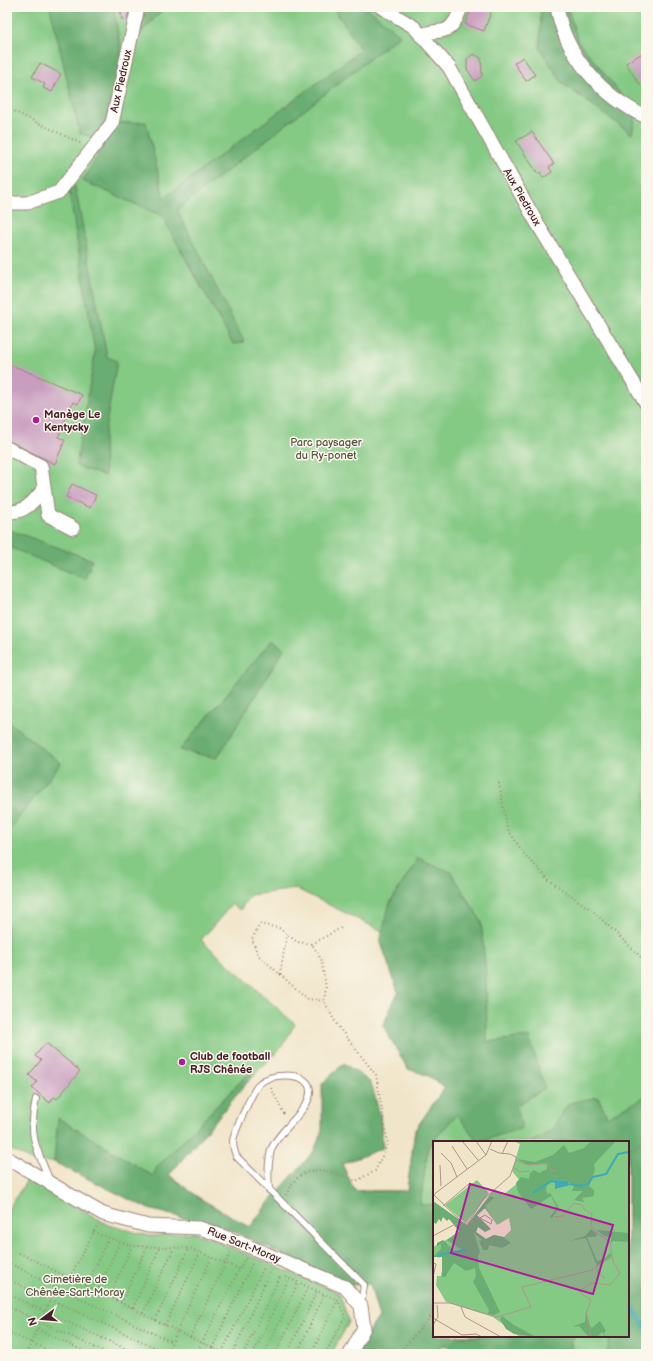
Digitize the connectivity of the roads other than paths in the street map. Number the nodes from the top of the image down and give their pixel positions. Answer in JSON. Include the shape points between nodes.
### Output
{"nodes":[{"id":1,"x":138,"y":7,"type":"edge"},
{"id":2,"x":381,"y":7,"type":"edge"},
{"id":3,"x":460,"y":7,"type":"edge"},
{"id":4,"x":557,"y":7,"type":"edge"},
{"id":5,"x":421,"y":36,"type":"junction"},
{"id":6,"x":646,"y":117,"type":"edge"},
{"id":7,"x":7,"y":203,"type":"edge"},
{"id":8,"x":646,"y":403,"type":"edge"},
{"id":9,"x":7,"y":448,"type":"edge"},
{"id":10,"x":43,"y":490,"type":"junction"},
{"id":11,"x":7,"y":511,"type":"edge"},
{"id":12,"x":73,"y":528,"type":"dead end"},
{"id":13,"x":36,"y":1099,"type":"dead end"},
{"id":14,"x":7,"y":1158,"type":"edge"},
{"id":15,"x":52,"y":1185,"type":"junction"},
{"id":16,"x":269,"y":1190,"type":"junction"},
{"id":17,"x":361,"y":1306,"type":"junction"},
{"id":18,"x":352,"y":1353,"type":"edge"}],
"edges":[{"from":1,"to":7,"type":"street","name":"Aux Piedroux","via":[[112,123],[59,192],[28,203]]},
{"from":2,"to":5,"type":"street","name":"Aux Piedroux","via":[[414,27]]},
{"from":3,"to":5,"type":"street","via":[[459,15],[452,25],[443,31],[427,32]]},
{"from":4,"to":6,"type":"street","via":[[568,45],[584,68],[610,93]]},
{"from":5,"to":8,"type":"street","name":"Aux Piedroux","via":[[448,67]]},
{"from":9,"to":10,"type":"street","via":[[41,466]]},
{"from":10,"to":11,"type":"street","via":[[29,506],[13,513]]},
{"from":10,"to":12,"type":"street","via":[[48,515]]},
{"from":13,"to":15,"type":"lane","via":[[32,1138]]},
{"from":14,"to":15,"type":"street","name":"Rue Sart-Moray"},
{"from":15,"to":17,"type":"street","name":"Rue Sart-Moray","via":[[103,1214],[148,1226],[200,1228],[236,1241],[345,1287]]},
{"from":16,"to":16,"type":"lane","via":[[271,1151],[277,1139],[302,1111],[310,1093],[304,1079],[289,1075],[266,1079],[260,1083],[254,1090],[233,1140],[236,1156]]},
{"from":16,"to":17,"type":"lane","via":[[364,1285]]},
{"from":17,"to":18,"type":"street","via":[[364,1328]]}]}
